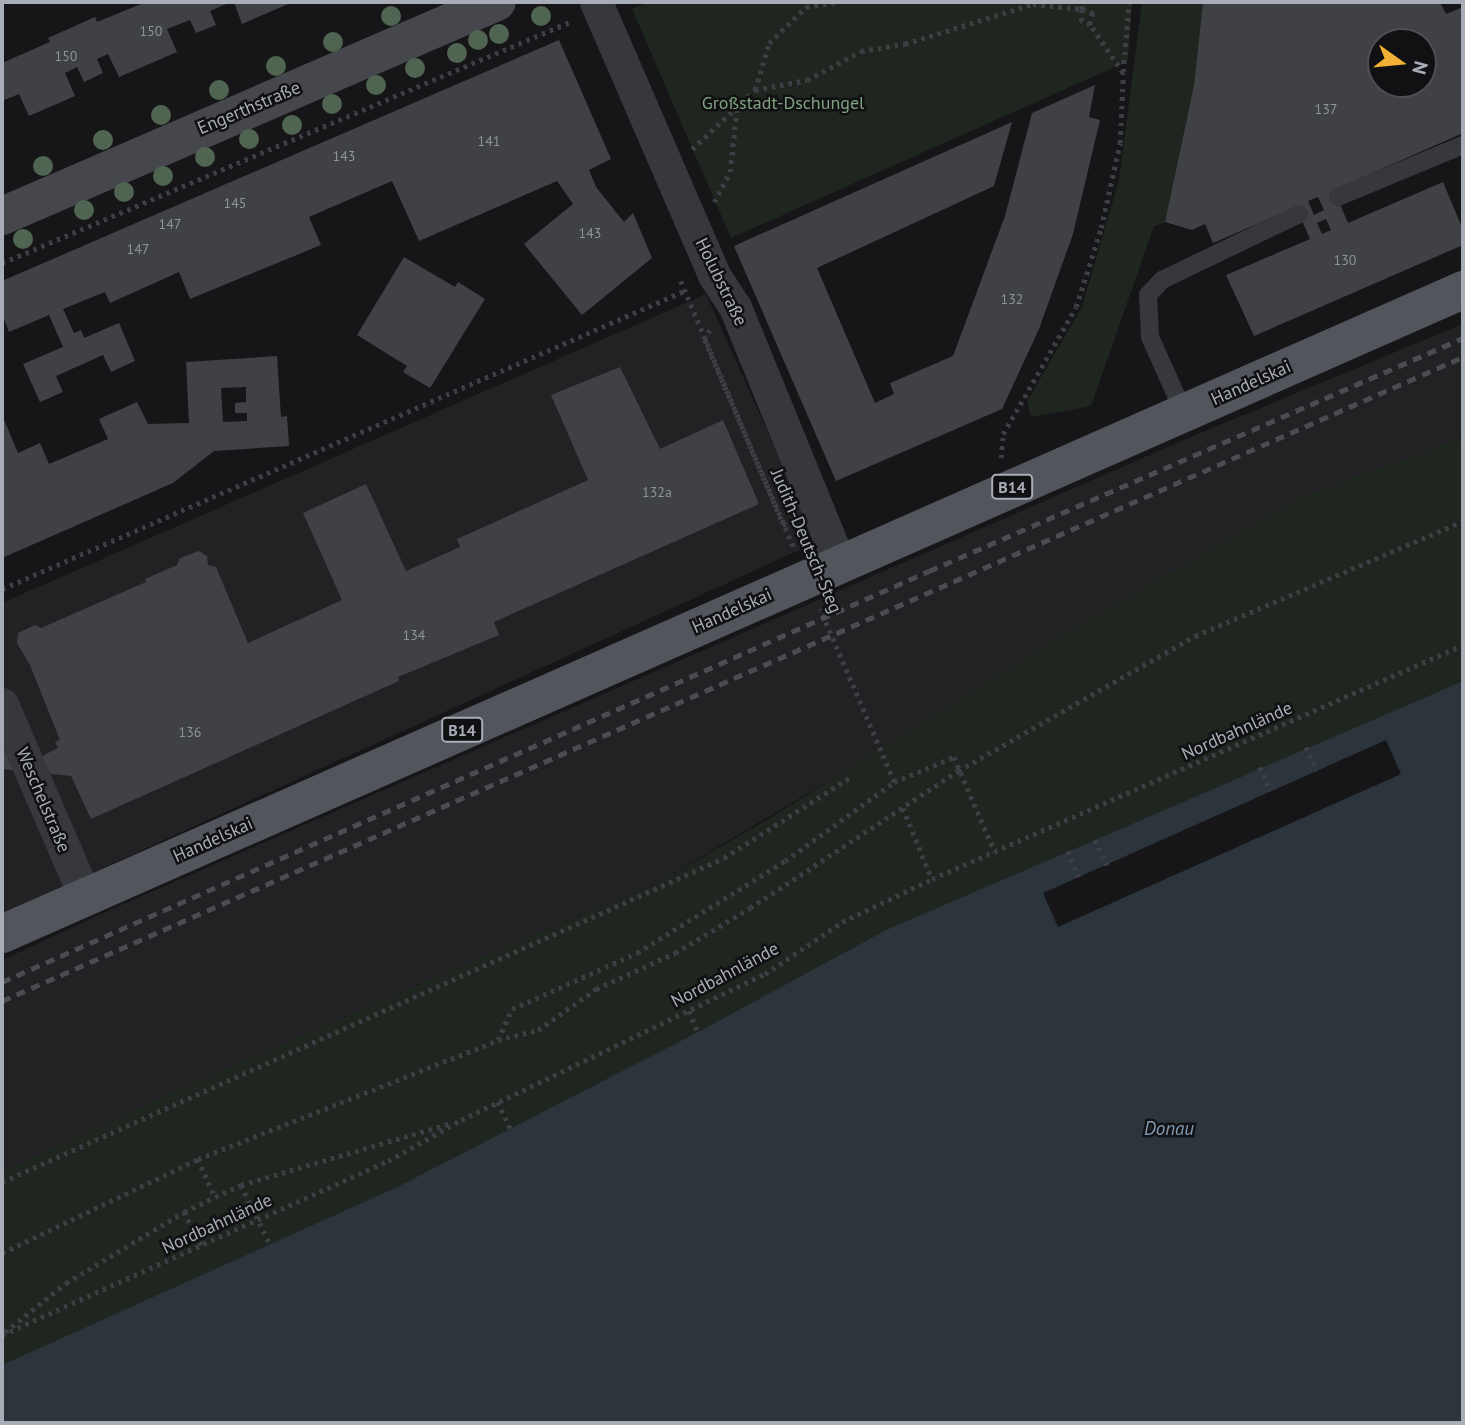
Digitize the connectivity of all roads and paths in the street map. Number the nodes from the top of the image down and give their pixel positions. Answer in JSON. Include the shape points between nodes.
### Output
{"nodes":[{"id":1,"x":497,"y":2,"type":"edge"},
{"id":2,"x":836,"y":2,"type":"edge"},
{"id":3,"x":1081,"y":2,"type":"edge"},
{"id":4,"x":1129,"y":2,"type":"edge"},
{"id":5,"x":599,"y":5,"type":"edge"},
{"id":6,"x":1082,"y":9,"type":"junction"},
{"id":7,"x":1090,"y":25,"type":"junction"},
{"id":8,"x":1123,"y":73,"type":"junction"},
{"id":9,"x":755,"y":90,"type":"junction"},
{"id":10,"x":737,"y":106,"type":"junction"},
{"id":11,"x":1463,"y":145,"type":"edge"},
{"id":12,"x":664,"y":158,"type":"junction"},
{"id":13,"x":730,"y":172,"type":"dead end"},
{"id":14,"x":1338,"y":197,"type":"dead end"},
{"id":15,"x":1299,"y":214,"type":"dead end"},
{"id":16,"x":2,"y":216,"type":"edge"},
{"id":17,"x":2,"y":263,"type":"edge"},
{"id":18,"x":1463,"y":290,"type":"edge"},
{"id":19,"x":684,"y":291,"type":"dead end"},
{"id":20,"x":720,"y":328,"type":"dead end"},
{"id":21,"x":1184,"y":413,"type":"junction"},
{"id":22,"x":997,"y":494,"type":"junction"},
{"id":23,"x":1463,"y":521,"type":"edge"},
{"id":24,"x":797,"y":555,"type":"dead end"},
{"id":25,"x":840,"y":564,"type":"junction"},
{"id":26,"x":2,"y":589,"type":"edge"},
{"id":27,"x":818,"y":605,"type":"dead end"},
{"id":28,"x":1463,"y":645,"type":"edge"},
{"id":29,"x":2,"y":704,"type":"edge"},
{"id":30,"x":1306,"y":747,"type":"dead end"},
{"id":31,"x":1259,"y":767,"type":"dead end"},
{"id":32,"x":958,"y":771,"type":"junction"},
{"id":33,"x":1317,"y":771,"type":"dead end"},
{"id":34,"x":852,"y":776,"type":"dead end"},
{"id":35,"x":894,"y":782,"type":"junction"},
{"id":36,"x":1271,"y":791,"type":"dead end"},
{"id":37,"x":903,"y":808,"type":"junction"},
{"id":38,"x":1095,"y":840,"type":"dead end"},
{"id":39,"x":1068,"y":851,"type":"dead end"},
{"id":40,"x":995,"y":852,"type":"junction"},
{"id":41,"x":1107,"y":865,"type":"dead end"},
{"id":42,"x":1080,"y":877,"type":"dead end"},
{"id":43,"x":932,"y":879,"type":"junction"},
{"id":44,"x":85,"y":897,"type":"junction"},
{"id":45,"x":2,"y":934,"type":"edge"},
{"id":46,"x":689,"y":1011,"type":"junction"},
{"id":47,"x":698,"y":1032,"type":"dead end"},
{"id":48,"x":498,"y":1040,"type":"junction"},
{"id":49,"x":498,"y":1102,"type":"junction"},
{"id":50,"x":461,"y":1120,"type":"junction"},
{"id":51,"x":510,"y":1128,"type":"dead end"},
{"id":52,"x":198,"y":1159,"type":"junction"},
{"id":53,"x":2,"y":1182,"type":"edge"},
{"id":54,"x":242,"y":1185,"type":"junction"},
{"id":55,"x":215,"y":1197,"type":"junction"},
{"id":56,"x":184,"y":1212,"type":"junction"},
{"id":57,"x":258,"y":1220,"type":"junction"},
{"id":58,"x":270,"y":1244,"type":"dead end"},
{"id":59,"x":203,"y":1247,"type":"junction"},
{"id":60,"x":2,"y":1253,"type":"edge"},
{"id":61,"x":2,"y":1335,"type":"edge"}],
"edges":[{"from":1,"to":16,"type":"street","name":"Engerthstraße"},
{"from":2,"to":9,"type":"path","via":[[806,7],[769,43]]},
{"from":3,"to":6,"type":"path"},
{"from":4,"to":8,"type":"path"},
{"from":5,"to":12,"type":"street","name":"Holubstraße"},
{"from":5,"to":17,"type":"path"},
{"from":6,"to":7,"type":"path","via":[[1081,21]]},
{"from":6,"to":7,"type":"path","via":[[1093,13]]},
{"from":6,"to":9,"type":"path","via":[[1033,4],[905,44],[861,51],[807,80]]},
{"from":7,"to":8,"type":"path"},
{"from":8,"to":22,"type":"path","via":[[1120,143],[1101,228],[1076,307],[1003,434]]},
{"from":9,"to":10,"type":"path"},
{"from":10,"to":12,"type":"path","via":[[691,150]]},
{"from":10,"to":13,"type":"path"},
{"from":11,"to":14,"type":"lane"},
{"from":12,"to":25,"type":"street","name":"Holubstraße","via":[[714,275],[735,307]]},
{"from":15,"to":21,"type":"lane","via":[[1162,280],[1148,295],[1150,337]]},
{"from":18,"to":21,"type":"main road","name":"Handelskai","number":"B14"},
{"from":19,"to":26,"type":"path"},
{"from":20,"to":24,"type":"path","name":"Judith-Deutsch-Steg","via":[[712,326],[705,340]]},
{"from":21,"to":22,"type":"main road","name":"Handelskai","number":"B14"},
{"from":22,"to":25,"type":"main road","name":"Handelskai","number":"B14"},
{"from":23,"to":32,"type":"path","via":[[1195,636]]},
{"from":25,"to":44,"type":"main road","name":"Handelskai","number":"B14"},
{"from":27,"to":35,"type":"path","name":"Judith-Deutsch-Steg"},
{"from":28,"to":40,"type":"path","name":"Nordbahnlände"},
{"from":29,"to":44,"type":"street","name":"Weschelstraße"},
{"from":30,"to":33,"type":"path"},
{"from":31,"to":36,"type":"path"},
{"from":32,"to":35,"type":"path","via":[[954,757]]},
{"from":32,"to":37,"type":"path"},
{"from":32,"to":40,"type":"path"},
{"from":34,"to":53,"type":"path","via":[[724,858]]},
{"from":35,"to":48,"type":"path","via":[[785,861],[637,953],[512,1009]]},
{"from":37,"to":43,"type":"path"},
{"from":37,"to":48,"type":"path","via":[[675,953],[597,989],[538,1030]]},
{"from":38,"to":41,"type":"path"},
{"from":39,"to":42,"type":"path"},
{"from":40,"to":43,"type":"path","name":"Nordbahnlände"},
{"from":43,"to":46,"type":"path","name":"Nordbahnlände","via":[[842,922],[765,974]]},
{"from":44,"to":45,"type":"main road","name":"Handelskai","number":"B14"},
{"from":46,"to":47,"type":"path"},
{"from":46,"to":49,"type":"path","name":"Nordbahnlände"},
{"from":48,"to":52,"type":"path"},
{"from":49,"to":50,"type":"path","name":"Nordbahnlände"},
{"from":49,"to":51,"type":"path"},
{"from":50,"to":54,"type":"path"},
{"from":50,"to":57,"type":"path","name":"Nordbahnlände","via":[[388,1161]]},
{"from":52,"to":55,"type":"path"},
{"from":52,"to":60,"type":"path"},
{"from":54,"to":55,"type":"path"},
{"from":54,"to":57,"type":"path"},
{"from":55,"to":56,"type":"path"},
{"from":56,"to":59,"type":"path"},
{"from":56,"to":61,"type":"path","via":[[66,1283]]},
{"from":57,"to":58,"type":"path"},
{"from":57,"to":59,"type":"path","name":"Nordbahnlände"},
{"from":59,"to":61,"type":"path","name":"Nordbahnlände"}]}
